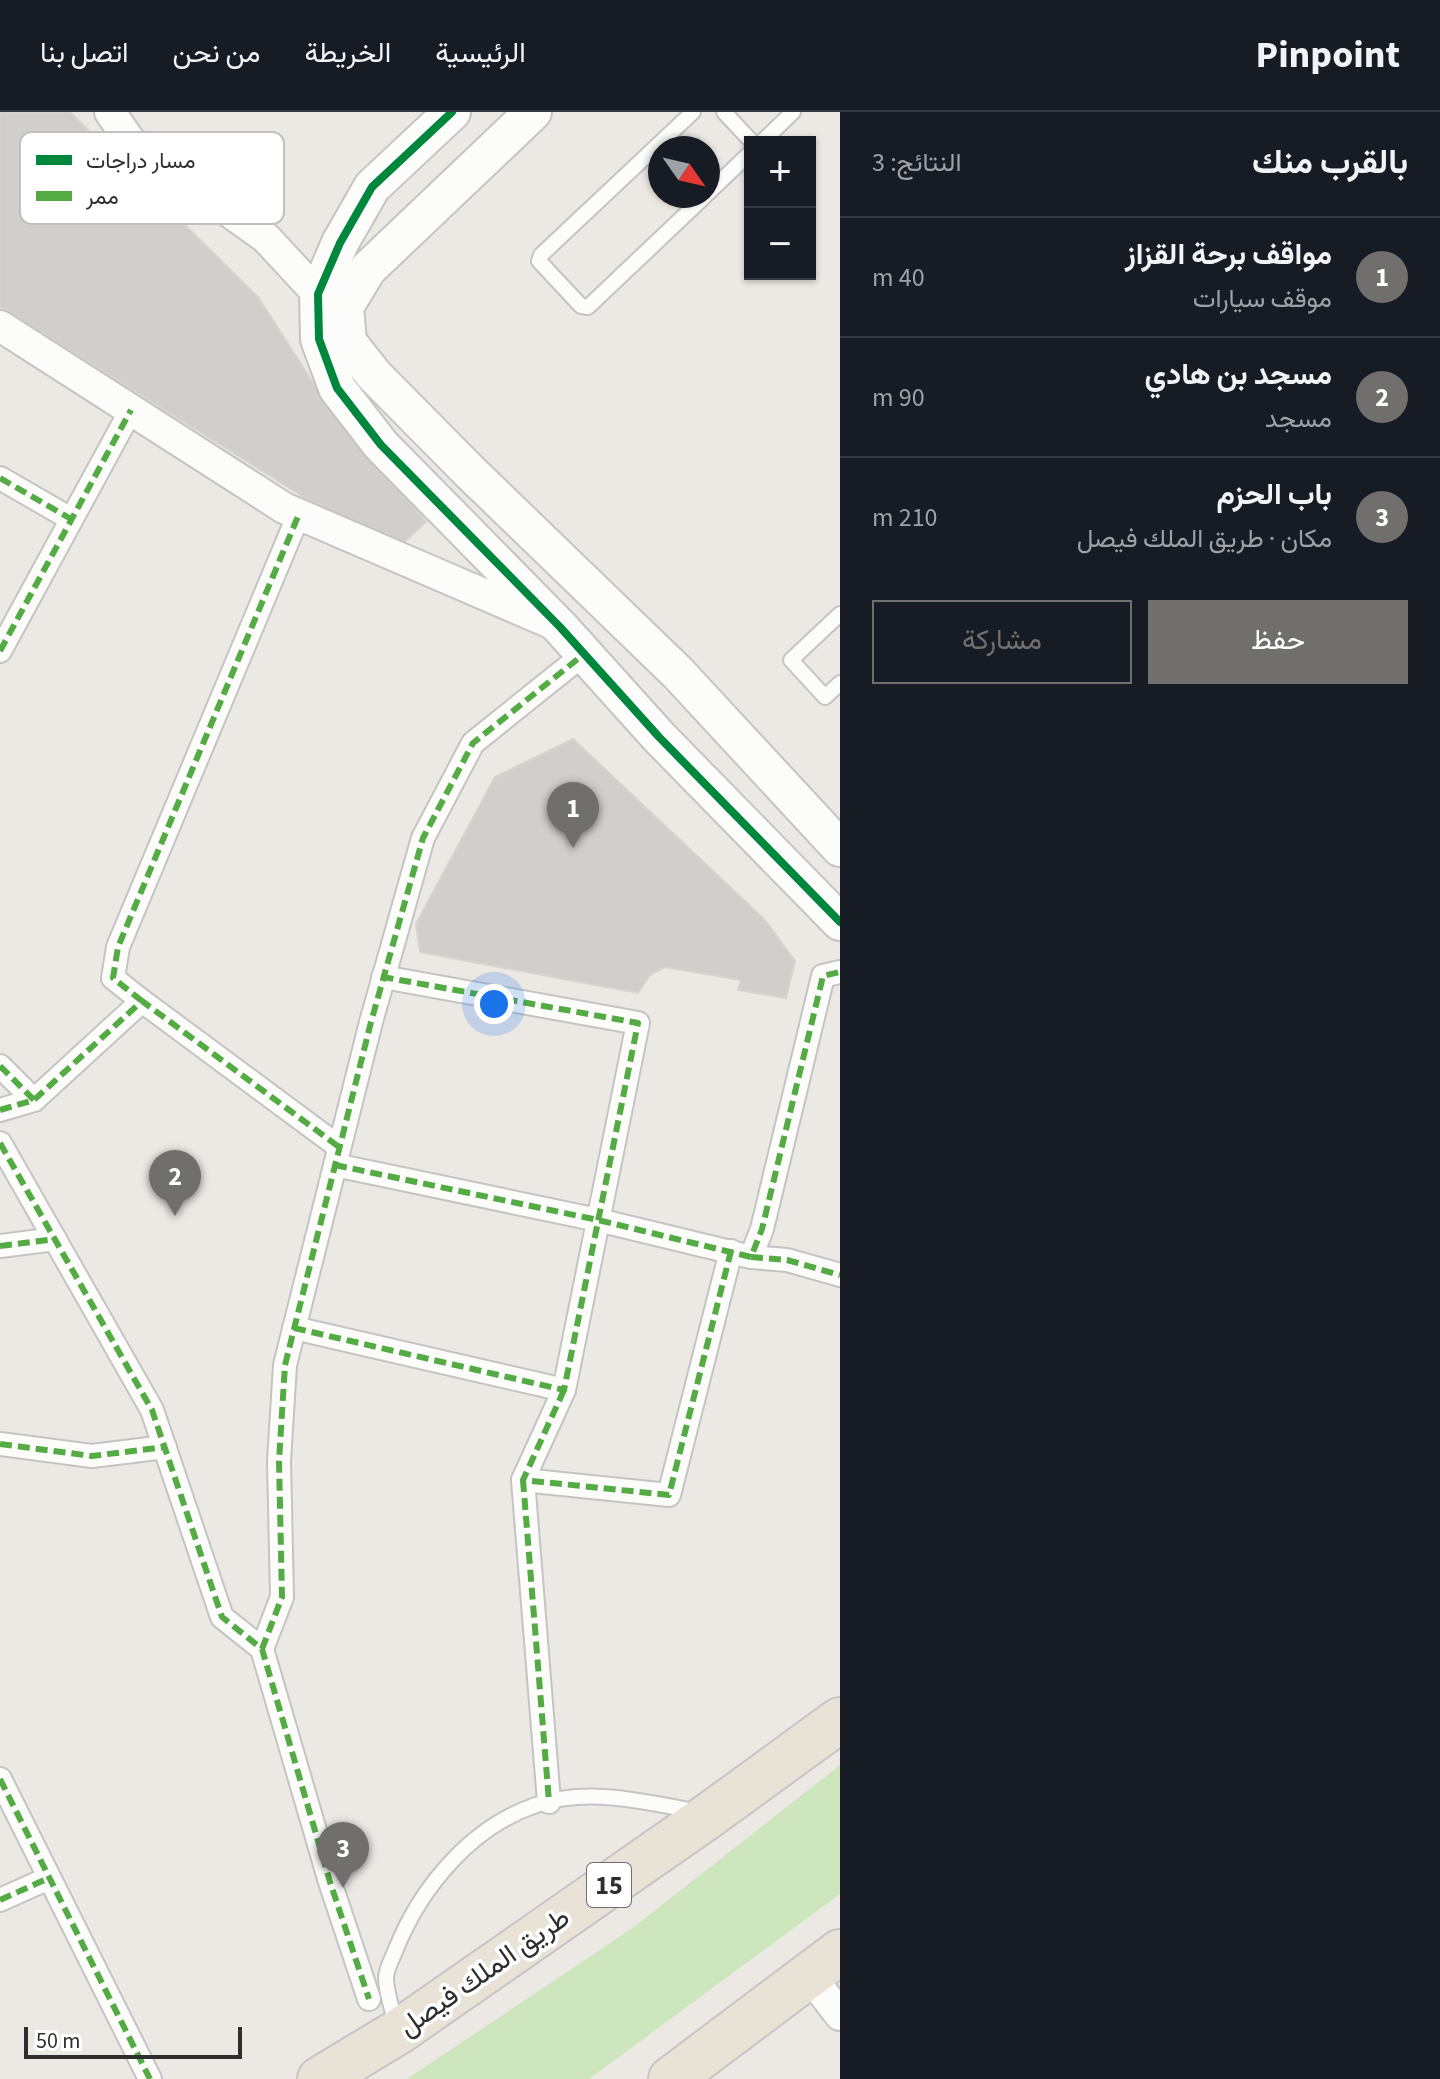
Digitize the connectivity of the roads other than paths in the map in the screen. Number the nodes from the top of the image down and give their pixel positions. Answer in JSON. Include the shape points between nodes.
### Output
{"nodes":[{"id":1,"x":110,"y":112,"type":"edge"},
{"id":2,"x":452,"y":112,"type":"edge"},
{"id":3,"x":533,"y":112,"type":"edge"},
{"id":4,"x":693,"y":112,"type":"edge"},
{"id":5,"x":724,"y":112,"type":"edge"},
{"id":6,"x":793,"y":112,"type":"edge"},
{"id":7,"x":124,"y":132,"type":"edge"},
{"id":8,"x":667,"y":136,"type":"edge"},
{"id":9,"x":746,"y":136,"type":"edge"},
{"id":10,"x":768,"y":136,"type":"edge"},
{"id":11,"x":648,"y":154,"type":"edge"},
{"id":12,"x":744,"y":159,"type":"edge"},
{"id":13,"x":720,"y":181,"type":"edge"},
{"id":14,"x":691,"y":208,"type":"edge"},
{"id":15,"x":246,"y":224,"type":"edge"},
{"id":16,"x":318,"y":294,"type":"junction"},
{"id":17,"x":0,"y":326,"type":"edge"},
{"id":18,"x":131,"y":410,"type":"junction"},
{"id":19,"x":0,"y":478,"type":"edge"},
{"id":20,"x":299,"y":514,"type":"junction"},
{"id":21,"x":71,"y":519,"type":"junction"},
{"id":22,"x":840,"y":614,"type":"edge"},
{"id":23,"x":560,"y":627,"type":"junction"},
{"id":24,"x":0,"y":651,"type":"edge"},
{"id":25,"x":584,"y":654,"type":"junction"},
{"id":26,"x":840,"y":683,"type":"edge"},
{"id":27,"x":840,"y":848,"type":"edge"},
{"id":28,"x":840,"y":922,"type":"edge"},
{"id":29,"x":840,"y":972,"type":"edge"},
{"id":30,"x":383,"y":977,"type":"junction"},
{"id":31,"x":142,"y":1001,"type":"junction"},
{"id":32,"x":0,"y":1066,"type":"edge"},
{"id":33,"x":34,"y":1100,"type":"junction"},
{"id":34,"x":0,"y":1110,"type":"edge"},
{"id":35,"x":0,"y":1143,"type":"edge"},
{"id":36,"x":337,"y":1156,"type":"junction"},
{"id":37,"x":598,"y":1220,"type":"junction"},
{"id":38,"x":55,"y":1239,"type":"junction"},
{"id":39,"x":0,"y":1246,"type":"edge"},
{"id":40,"x":741,"y":1254,"type":"junction"},
{"id":41,"x":840,"y":1275,"type":"edge"},
{"id":42,"x":294,"y":1328,"type":"junction"},
{"id":43,"x":564,"y":1390,"type":"junction"},
{"id":44,"x":0,"y":1444,"type":"edge"},
{"id":45,"x":165,"y":1447,"type":"junction"},
{"id":46,"x":523,"y":1480,"type":"junction"},
{"id":47,"x":262,"y":1649,"type":"junction"},
{"id":48,"x":840,"y":1720,"type":"edge"},
{"id":49,"x":0,"y":1779,"type":"edge"},
{"id":50,"x":549,"y":1802,"type":"junction"},
{"id":51,"x":711,"y":1814,"type":"junction"},
{"id":52,"x":49,"y":1878,"type":"junction"},
{"id":53,"x":0,"y":1900,"type":"edge"},
{"id":54,"x":825,"y":1964,"type":"edge"},
{"id":55,"x":369,"y":1999,"type":"dead end"},
{"id":56,"x":840,"y":2015,"type":"edge"},
{"id":57,"x":398,"y":2032,"type":"junction"},
{"id":58,"x":150,"y":2079,"type":"edge"},
{"id":59,"x":320,"y":2079,"type":"edge"},
{"id":60,"x":671,"y":2079,"type":"edge"}],
"edges":[{"from":1,"to":7,"type":"street"},
{"from":2,"to":16,"type":"street","via":[[372,187]]},
{"from":3,"to":27,"type":"street","via":[[368,269],[345,307],[348,342],[470,472],[678,673]]},
{"from":4,"to":8,"type":"lane"},
{"from":5,"to":9,"type":"lane"},
{"from":6,"to":10,"type":"lane"},
{"from":11,"to":14,"type":"lane","via":[[539,261],[581,306],[588,307]]},
{"from":12,"to":13,"type":"lane"},
{"from":15,"to":16,"type":"street"},
{"from":16,"to":23,"type":"street","via":[[319,339],[337,388],[381,445]]},
{"from":17,"to":18,"type":"street"},
{"from":18,"to":20,"type":"street"},
{"from":18,"to":21,"type":"street"},
{"from":19,"to":21,"type":"street"},
{"from":20,"to":23,"type":"street"},
{"from":20,"to":31,"type":"street","via":[[118,947],[113,978]]},
{"from":21,"to":24,"type":"street"},
{"from":22,"to":26,"type":"lane","via":[[791,660],[825,697]]},
{"from":23,"to":25,"type":"street"},
{"from":25,"to":28,"type":"street"},
{"from":25,"to":30,"type":"street","via":[[473,743],[423,838]]},
{"from":29,"to":40,"type":"street","via":[[823,976],[762,1229]]},
{"from":30,"to":36,"type":"street"},
{"from":30,"to":37,"type":"street","via":[[638,1023]]},
{"from":31,"to":33,"type":"street"},
{"from":31,"to":36,"type":"street"},
{"from":32,"to":33,"type":"street"},
{"from":33,"to":34,"type":"street"},
{"from":35,"to":38,"type":"street"},
{"from":36,"to":37,"type":"street"},
{"from":36,"to":42,"type":"street"},
{"from":37,"to":40,"type":"street"},
{"from":37,"to":43,"type":"street"},
{"from":38,"to":39,"type":"street"},
{"from":38,"to":45,"type":"street","via":[[152,1410]]},
{"from":40,"to":41,"type":"street"},
{"from":40,"to":46,"type":"street","via":[[669,1495]]},
{"from":42,"to":43,"type":"street"},
{"from":42,"to":47,"type":"street","via":[[285,1365],[279,1461],[282,1597]]},
{"from":43,"to":46,"type":"street"},
{"from":44,"to":45,"type":"street","via":[[92,1456]]},
{"from":45,"to":47,"type":"street","via":[[222,1617]]},
{"from":46,"to":50,"type":"street"},
{"from":47,"to":55,"type":"street"},
{"from":48,"to":51,"type":"highway","name":"طريق الملك فيصل","number":"15"},
{"from":49,"to":52,"type":"street"},
{"from":50,"to":51,"type":"lane","via":[[598,1796]]},
{"from":50,"to":57,"type":"lane","via":[[505,1819],[428,1887],[386,1976]]},
{"from":51,"to":57,"type":"highway","name":"طريق الملك فيصل","number":"15"},
{"from":52,"to":53,"type":"street"},
{"from":52,"to":58,"type":"street"},
{"from":54,"to":56,"type":"street"},
{"from":54,"to":60,"type":"highway"},
{"from":57,"to":59,"type":"highway","name":"طريق الملك فيصل","number":"15"}]}
